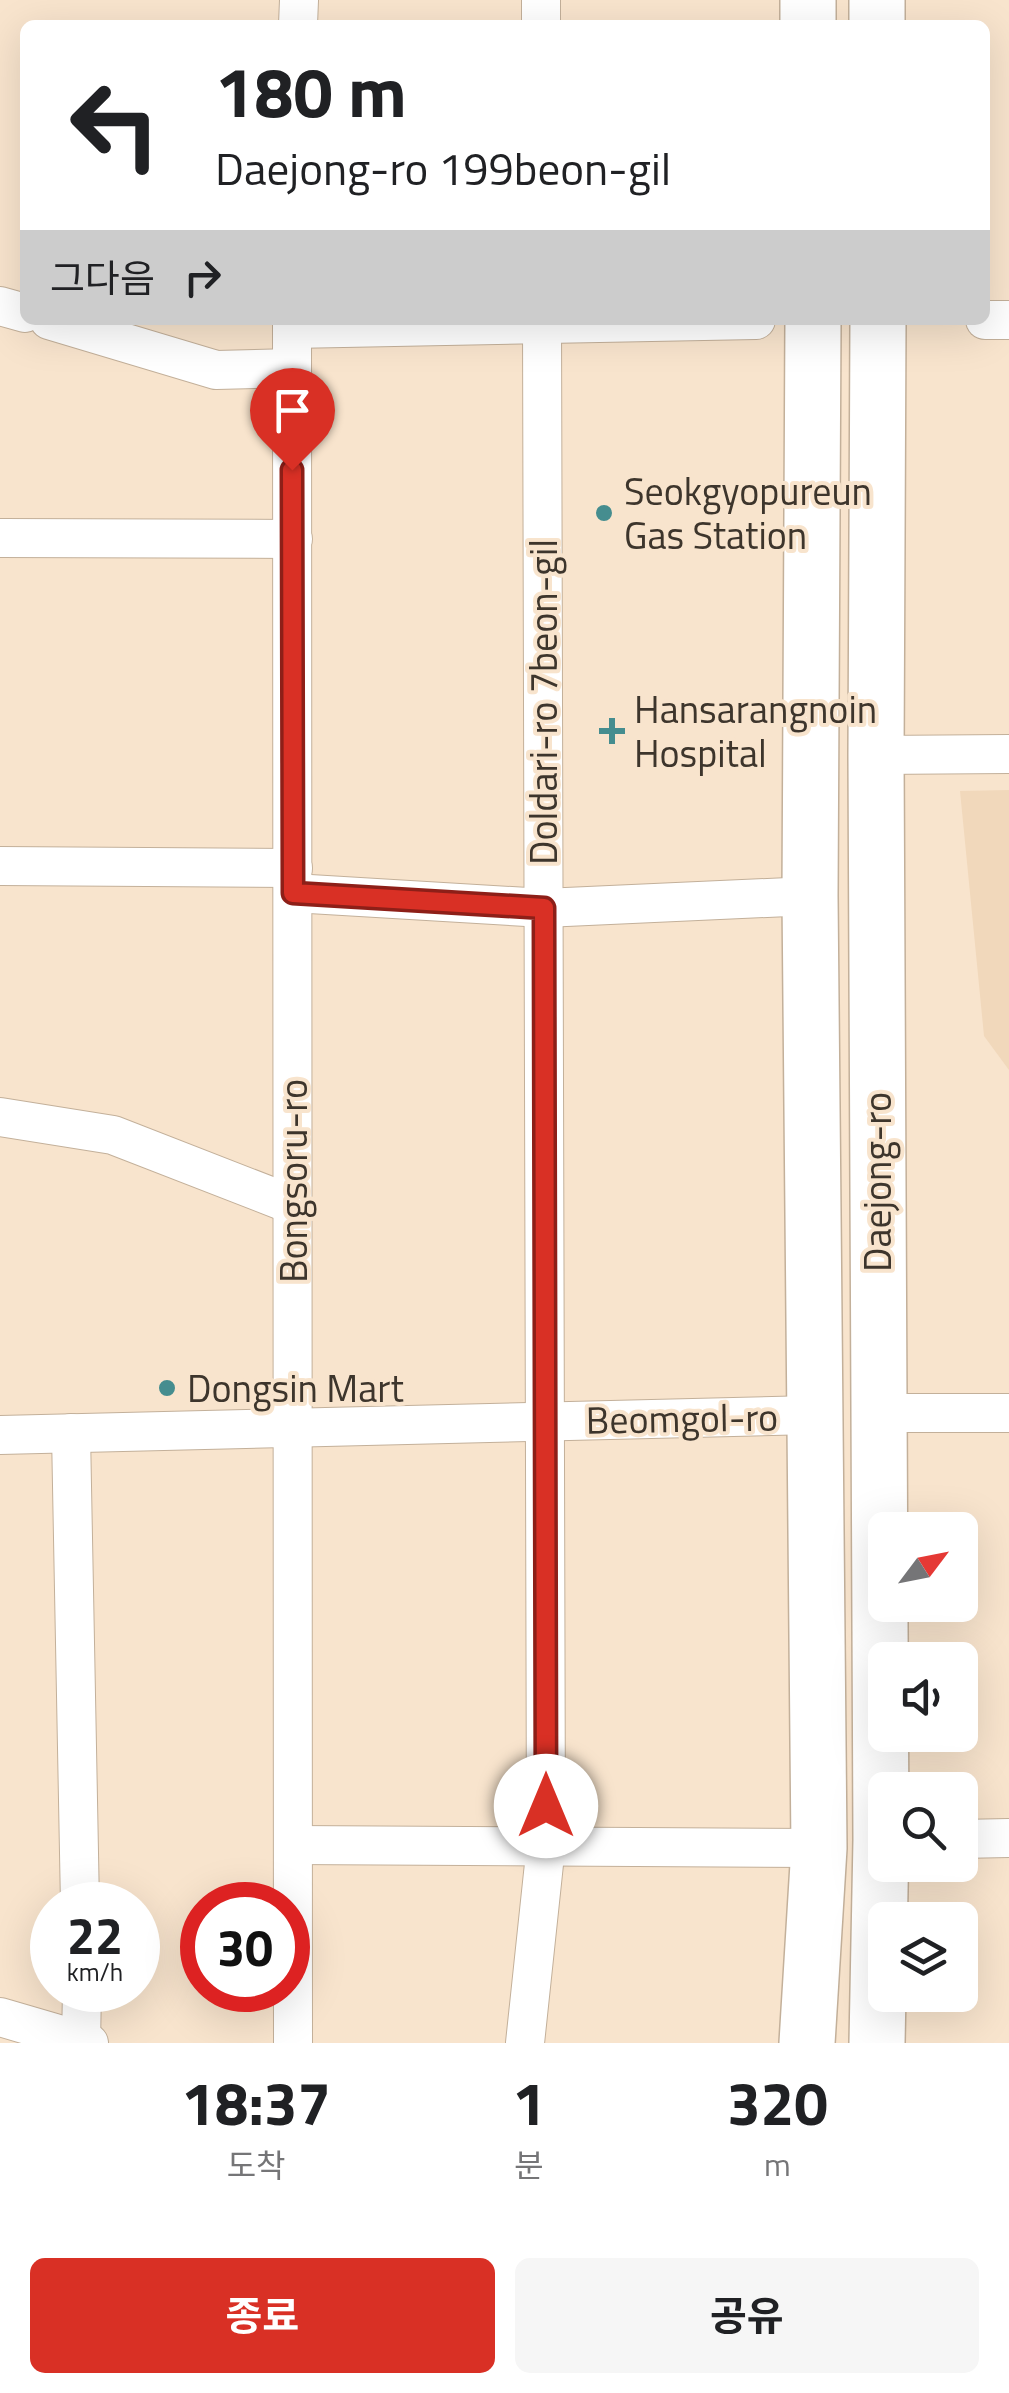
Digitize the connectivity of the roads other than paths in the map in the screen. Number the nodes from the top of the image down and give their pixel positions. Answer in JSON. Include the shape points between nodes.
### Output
{"nodes":[{"id":1,"x":65,"y":325,"type":"edge"},
{"id":2,"x":292,"y":325,"type":"edge"},
{"id":3,"x":542,"y":325,"type":"edge"},
{"id":4,"x":813,"y":325,"type":"edge"},
{"id":5,"x":878,"y":325,"type":"edge"},
{"id":6,"x":292,"y":368,"type":"junction"},
{"id":7,"x":0,"y":538,"type":"edge"},
{"id":8,"x":292,"y":538,"type":"junction"},
{"id":9,"x":1009,"y":754,"type":"edge"},
{"id":10,"x":876,"y":755,"type":"junction"},
{"id":11,"x":0,"y":866,"type":"edge"},
{"id":12,"x":293,"y":880,"type":"junction"},
{"id":13,"x":810,"y":896,"type":"junction"},
{"id":14,"x":544,"y":908,"type":"junction"},
{"id":15,"x":0,"y":1117,"type":"edge"},
{"id":16,"x":293,"y":1205,"type":"junction"},
{"id":17,"x":878,"y":1412,"type":"junction"},
{"id":18,"x":1009,"y":1413,"type":"edge"},
{"id":19,"x":813,"y":1415,"type":"junction"},
{"id":20,"x":545,"y":1421,"type":"junction"},
{"id":21,"x":293,"y":1427,"type":"junction"},
{"id":22,"x":72,"y":1433,"type":"junction"},
{"id":23,"x":0,"y":1435,"type":"edge"},
{"id":24,"x":882,"y":1772,"type":"edge"},
{"id":25,"x":1009,"y":1838,"type":"edge"},
{"id":26,"x":978,"y":1839,"type":"edge"},
{"id":27,"x":293,"y":1845,"type":"junction"},
{"id":28,"x":546,"y":1845,"type":"junction"},
{"id":29,"x":819,"y":1848,"type":"junction"},
{"id":30,"x":80,"y":1882,"type":"edge"},
{"id":31,"x":882,"y":1882,"type":"edge"},
{"id":32,"x":83,"y":2012,"type":"edge"},
{"id":33,"x":0,"y":2018,"type":"edge"},
{"id":34,"x":84,"y":2042,"type":"edge"},
{"id":35,"x":293,"y":2043,"type":"edge"},
{"id":36,"x":524,"y":2043,"type":"edge"},
{"id":37,"x":806,"y":2043,"type":"edge"},
{"id":38,"x":877,"y":2043,"type":"edge"}],
"edges":[{"from":1,"to":6,"type":"street","via":[[216,370]]},
{"from":2,"to":6,"type":"street","name":"Bongsoru-ro"},
{"from":3,"to":14,"type":"street","name":"Doldari-ro 7beon-gil"},
{"from":4,"to":13,"type":"main road","name":"Daejong-ro"},
{"from":5,"to":10,"type":"main road","name":"Daejong-ro"},
{"from":6,"to":8,"type":"street","name":"Bongsoru-ro"},
{"from":7,"to":8,"type":"street"},
{"from":8,"to":12,"type":"street","name":"Bongsoru-ro"},
{"from":9,"to":10,"type":"street"},
{"from":10,"to":17,"type":"main road","name":"Daejong-ro"},
{"from":11,"to":12,"type":"street"},
{"from":12,"to":14,"type":"street"},
{"from":12,"to":16,"type":"street","name":"Bongsoru-ro"},
{"from":13,"to":14,"type":"street"},
{"from":13,"to":19,"type":"main road","name":"Daejong-ro"},
{"from":14,"to":20,"type":"street","name":"Doldari-ro 7beon-gil"},
{"from":15,"to":16,"type":"street","via":[[113,1135]]},
{"from":16,"to":21,"type":"street","name":"Bongsoru-ro"},
{"from":17,"to":18,"type":"street"},
{"from":17,"to":24,"type":"main road","name":"Daejong-ro"},
{"from":19,"to":20,"type":"street","name":"Beomgol-ro"},
{"from":19,"to":29,"type":"main road","name":"Daejong-ro"},
{"from":20,"to":21,"type":"street","name":"Beomgol-ro"},
{"from":20,"to":28,"type":"street","name":"Doldari-ro 7beon-gil"},
{"from":21,"to":22,"type":"street","name":"Beomgol-ro"},
{"from":21,"to":27,"type":"street","name":"Bongsoru-ro"},
{"from":22,"to":23,"type":"street","name":"Beomgol-ro"},
{"from":22,"to":30,"type":"street"},
{"from":25,"to":26,"type":"street"},
{"from":27,"to":28,"type":"street"},
{"from":27,"to":35,"type":"street","name":"Bongsoru-ro"},
{"from":28,"to":29,"type":"street"},
{"from":28,"to":36,"type":"street","name":"Doldari-ro 7beon-gil"},
{"from":29,"to":37,"type":"main road","name":"Daejong-ro"},
{"from":31,"to":38,"type":"main road","name":"Daejong-ro"},
{"from":32,"to":34,"type":"street"},
{"from":33,"to":34,"type":"street"}]}
